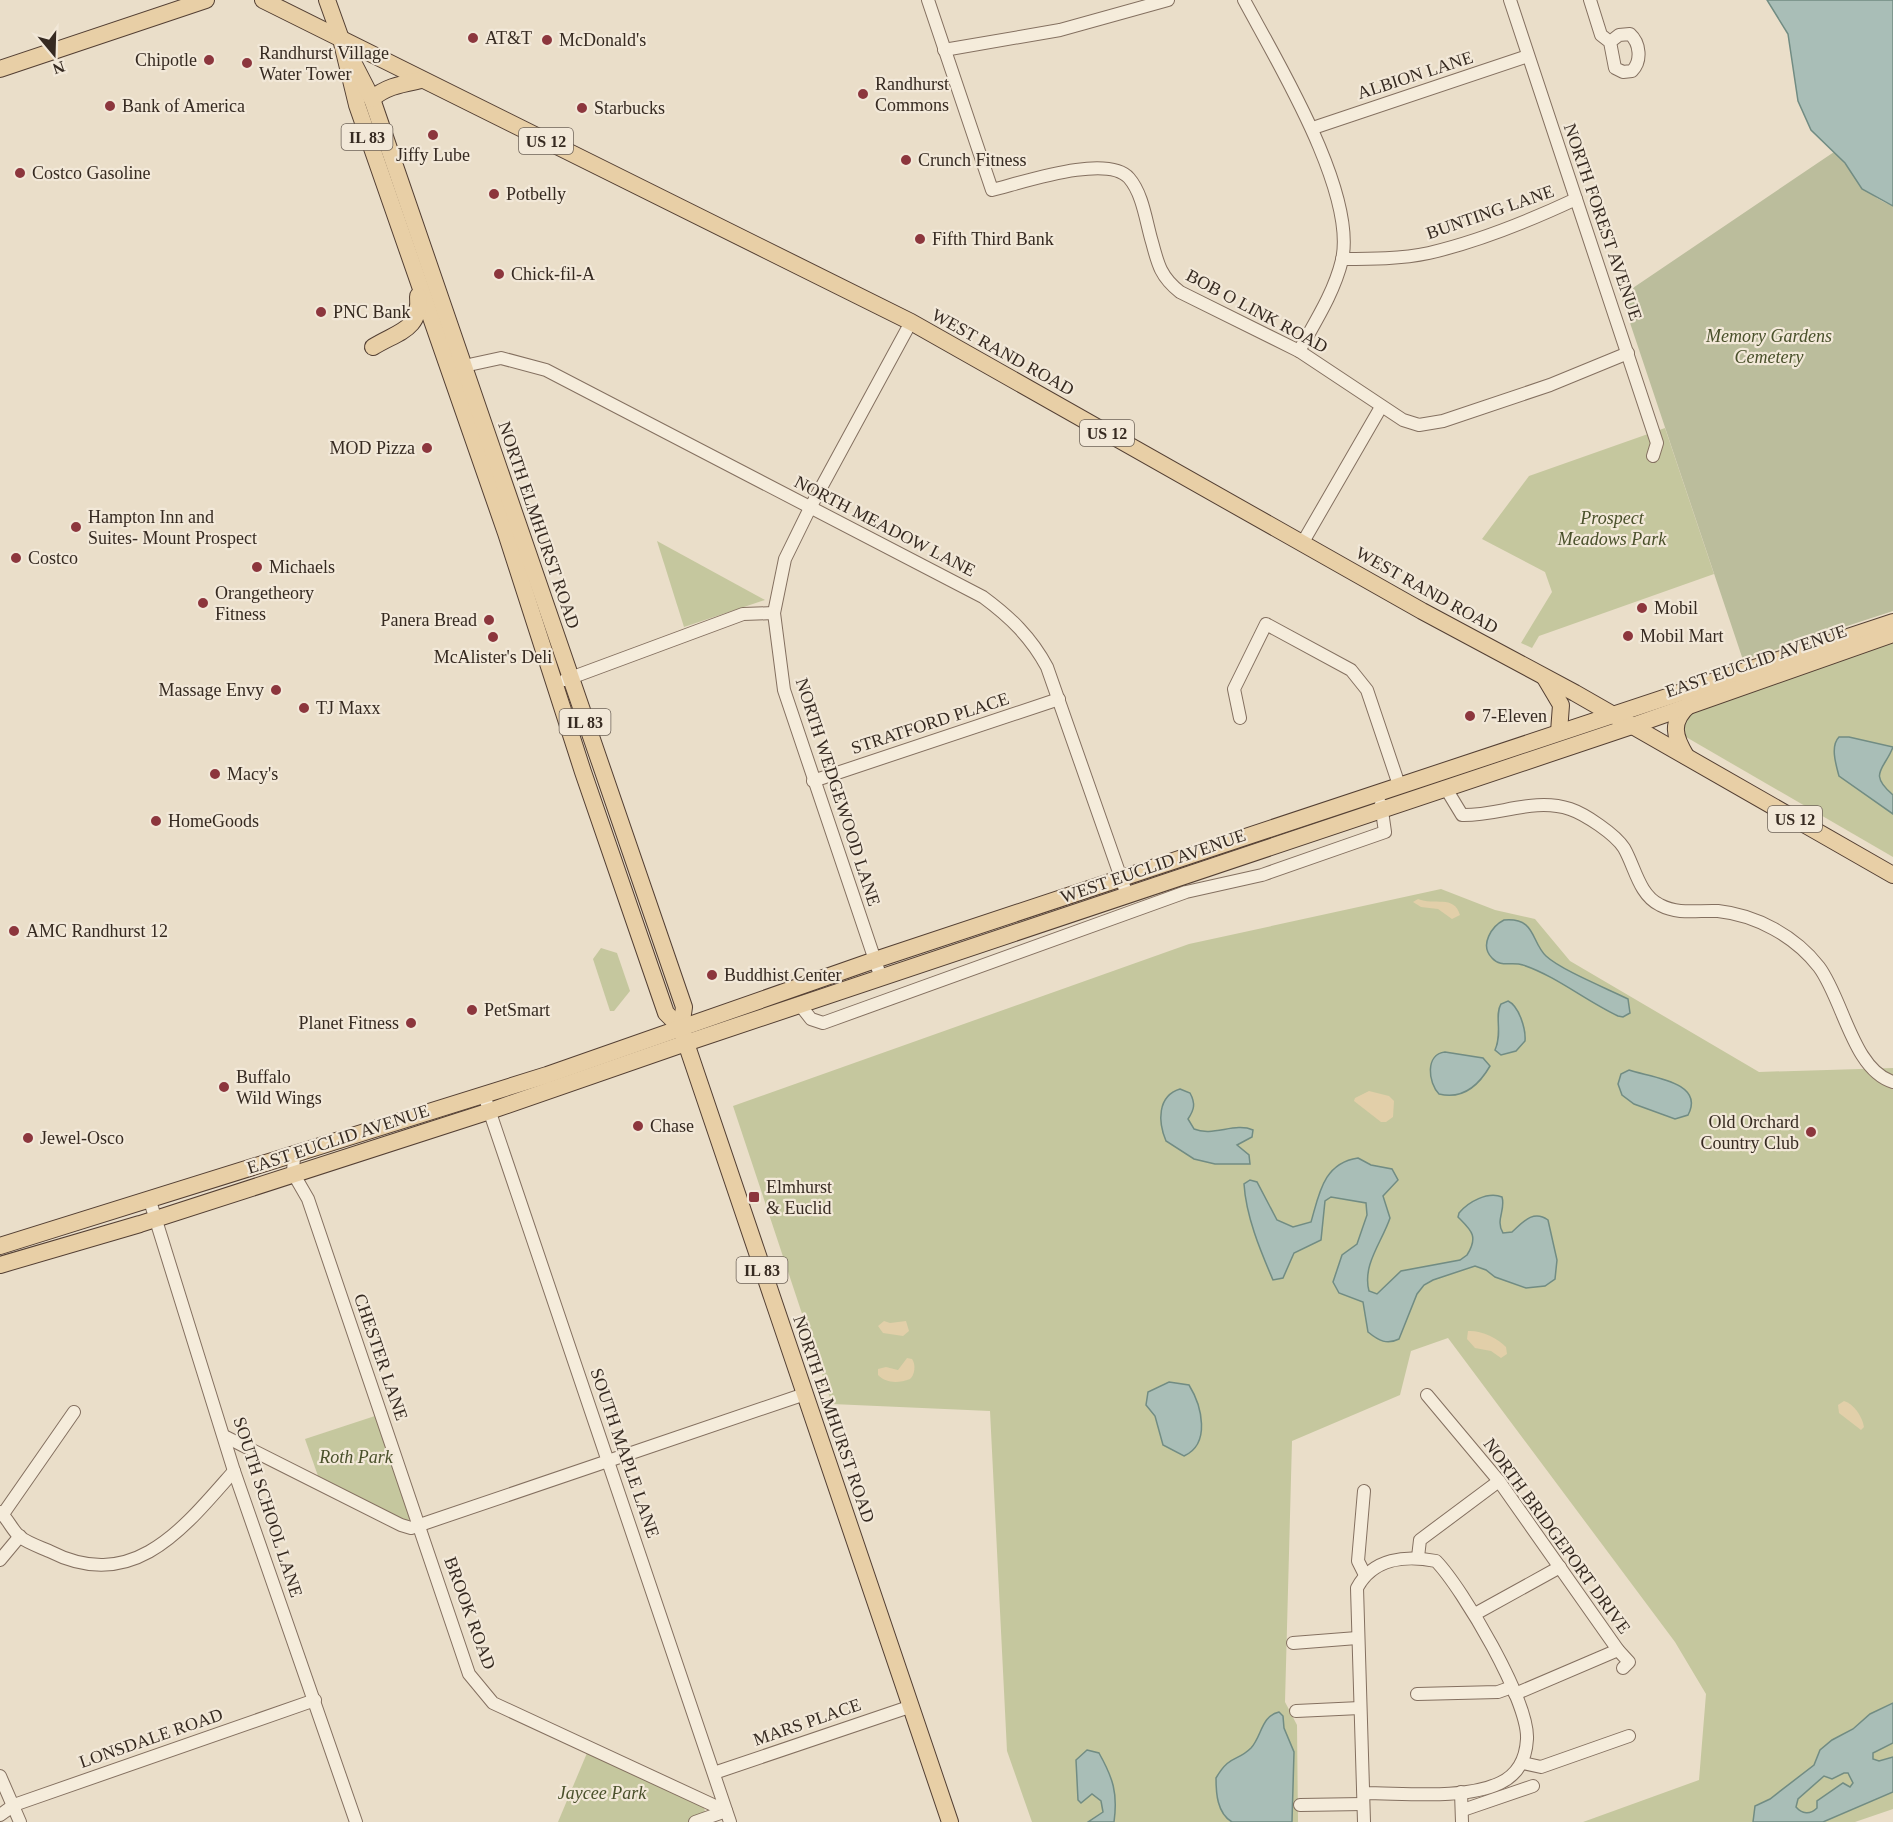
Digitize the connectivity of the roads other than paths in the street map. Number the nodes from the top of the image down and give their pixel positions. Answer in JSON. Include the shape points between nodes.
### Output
{"nodes":[{"id":1,"x":177,"y":0,"type":"edge"},
{"id":2,"x":206,"y":0,"type":"edge"},
{"id":3,"x":263,"y":0,"type":"edge"},
{"id":4,"x":327,"y":0,"type":"edge"},
{"id":5,"x":928,"y":0,"type":"edge"},
{"id":6,"x":1168,"y":0,"type":"edge"},
{"id":7,"x":1244,"y":0,"type":"edge"},
{"id":8,"x":1510,"y":0,"type":"edge"},
{"id":9,"x":1590,"y":0,"type":"edge"},
{"id":10,"x":166,"y":14,"type":"junction"},
{"id":11,"x":341,"y":39,"type":"junction"},
{"id":12,"x":1610,"y":42,"type":"dead end"},
{"id":13,"x":944,"y":50,"type":"junction"},
{"id":14,"x":1528,"y":57,"type":"junction"},
{"id":15,"x":0,"y":69,"type":"edge"},
{"id":16,"x":422,"y":80,"type":"junction"},
{"id":17,"x":372,"y":99,"type":"junction"},
{"id":18,"x":1313,"y":128,"type":"junction"},
{"id":19,"x":1576,"y":200,"type":"junction"},
{"id":20,"x":1342,"y":259,"type":"junction"},
{"id":21,"x":416,"y":278,"type":"junction"},
{"id":22,"x":911,"y":322,"type":"junction"},
{"id":23,"x":373,"y":347,"type":"dead end"},
{"id":24,"x":1299,"y":351,"type":"junction"},
{"id":25,"x":1628,"y":353,"type":"junction"},
{"id":26,"x":464,"y":366,"type":"junction"},
{"id":27,"x":1381,"y":407,"type":"junction"},
{"id":28,"x":1653,"y":456,"type":"dead end"},
{"id":29,"x":810,"y":508,"type":"junction"},
{"id":30,"x":1304,"y":542,"type":"junction"},
{"id":31,"x":774,"y":613,"type":"junction"},
{"id":32,"x":1893,"y":622,"type":"edge"},
{"id":33,"x":1893,"y":634,"type":"edge"},
{"id":34,"x":1544,"y":677,"type":"junction"},
{"id":35,"x":563,"y":681,"type":"junction"},
{"id":36,"x":1059,"y":699,"type":"junction"},
{"id":37,"x":1689,"y":705,"type":"junction"},
{"id":38,"x":1611,"y":714,"type":"junction"},
{"id":39,"x":1240,"y":718,"type":"dead end"},
{"id":40,"x":1632,"y":726,"type":"junction"},
{"id":41,"x":1559,"y":732,"type":"junction"},
{"id":42,"x":1686,"y":756,"type":"junction"},
{"id":43,"x":813,"y":781,"type":"junction"},
{"id":44,"x":1399,"y":785,"type":"junction"},
{"id":45,"x":1445,"y":786,"type":"junction"},
{"id":46,"x":1380,"y":800,"type":"junction"},
{"id":47,"x":1893,"y":875,"type":"edge"},
{"id":48,"x":1120,"y":878,"type":"junction"},
{"id":49,"x":1126,"y":895,"type":"junction"},
{"id":50,"x":875,"y":960,"type":"junction"},
{"id":51,"x":881,"y":978,"type":"junction"},
{"id":52,"x":800,"y":1005,"type":"junction"},
{"id":53,"x":683,"y":1036,"type":"junction"},
{"id":54,"x":1893,"y":1082,"type":"edge"},
{"id":55,"x":487,"y":1103,"type":"junction"},
{"id":56,"x":294,"y":1156,"type":"junction"},
{"id":57,"x":299,"y":1172,"type":"junction"},
{"id":58,"x":150,"y":1201,"type":"junction"},
{"id":59,"x":156,"y":1219,"type":"junction"},
{"id":60,"x":0,"y":1246,"type":"edge"},
{"id":61,"x":0,"y":1265,"type":"edge"},
{"id":62,"x":805,"y":1394,"type":"junction"},
{"id":63,"x":1426,"y":1395,"type":"dead end"},
{"id":64,"x":74,"y":1412,"type":"dead end"},
{"id":65,"x":226,"y":1437,"type":"junction"},
{"id":66,"x":609,"y":1461,"type":"junction"},
{"id":67,"x":234,"y":1471,"type":"junction"},
{"id":68,"x":1499,"y":1481,"type":"junction"},
{"id":69,"x":1364,"y":1491,"type":"dead end"},
{"id":70,"x":1,"y":1513,"type":"edge"},
{"id":71,"x":420,"y":1526,"type":"junction"},
{"id":72,"x":20,"y":1536,"type":"junction"},
{"id":73,"x":1418,"y":1557,"type":"junction"},
{"id":74,"x":0,"y":1560,"type":"edge"},
{"id":75,"x":1560,"y":1567,"type":"junction"},
{"id":76,"x":1365,"y":1575,"type":"junction"},
{"id":77,"x":1475,"y":1614,"type":"junction"},
{"id":78,"x":1357,"y":1638,"type":"junction"},
{"id":79,"x":1293,"y":1642,"type":"dead end"},
{"id":80,"x":1618,"y":1650,"type":"junction"},
{"id":81,"x":1623,"y":1668,"type":"dead end"},
{"id":82,"x":1513,"y":1691,"type":"junction"},
{"id":83,"x":1417,"y":1694,"type":"dead end"},
{"id":84,"x":315,"y":1700,"type":"junction"},
{"id":85,"x":912,"y":1706,"type":"junction"},
{"id":86,"x":1360,"y":1708,"type":"junction"},
{"id":87,"x":1296,"y":1711,"type":"dead end"},
{"id":88,"x":1629,"y":1736,"type":"dead end"},
{"id":89,"x":1523,"y":1763,"type":"junction"},
{"id":90,"x":714,"y":1773,"type":"junction"},
{"id":91,"x":0,"y":1776,"type":"edge"},
{"id":92,"x":1533,"y":1786,"type":"dead end"},
{"id":93,"x":1461,"y":1792,"type":"junction"},
{"id":94,"x":1364,"y":1798,"type":"junction"},
{"id":95,"x":14,"y":1805,"type":"junction"},
{"id":96,"x":1300,"y":1805,"type":"dead end"},
{"id":97,"x":0,"y":1815,"type":"edge"},
{"id":98,"x":728,"y":1816,"type":"edge"},
{"id":99,"x":1462,"y":1816,"type":"edge"},
{"id":100,"x":20,"y":1822,"type":"edge"},
{"id":101,"x":356,"y":1822,"type":"edge"},
{"id":102,"x":694,"y":1822,"type":"edge"},
{"id":103,"x":950,"y":1822,"type":"edge"},
{"id":104,"x":1364,"y":1822,"type":"edge"}],
"edges":[{"from":1,"to":10,"type":"main road"},
{"from":2,"to":10,"type":"main road"},
{"from":3,"to":11,"type":"main road","number":"US 12"},
{"from":4,"to":11,"type":"main road","name":"NORTH ELMHURST ROAD","number":"IL 83"},
{"from":5,"to":13,"type":"street"},
{"from":6,"to":13,"type":"street","via":[[1060,30]]},
{"from":7,"to":18,"type":"street"},
{"from":8,"to":14,"type":"street","name":"NORTH FOREST AVENUE"},
{"from":9,"to":12,"type":"street","via":[[1601,35]]},
{"from":10,"to":15,"type":"main road"},
{"from":11,"to":16,"type":"main road","name":"WEST RAND ROAD","number":"US 12"},
{"from":11,"to":17,"type":"main road","name":"NORTH ELMHURST ROAD","number":"IL 83"},
{"from":11,"to":21,"type":"main road","name":"NORTH ELMHURST ROAD","number":"IL 83","via":[[357,105]]},
{"from":13,"to":24,"type":"street","name":"BOB O LINK ROAD","via":[[992,190],[1064,172],[1095,167],[1119,169],[1137,192],[1166,281],[1180,292]]},
{"from":14,"to":18,"type":"street","name":"ALBION LANE"},
{"from":14,"to":19,"type":"street","name":"NORTH FOREST AVENUE"},
{"from":16,"to":17,"type":"main road","via":[[394,86]]},
{"from":16,"to":22,"type":"main road","name":"WEST RAND ROAD","number":"US 12"},
{"from":17,"to":26,"type":"main road","name":"NORTH ELMHURST ROAD","number":"IL 83"},
{"from":18,"to":20,"type":"street","via":[[1340,211]]},
{"from":19,"to":20,"type":"street","name":"BUNTING LANE","via":[[1536,218],[1428,253],[1389,259]]},
{"from":19,"to":25,"type":"street","name":"NORTH FOREST AVENUE"},
{"from":20,"to":24,"type":"street","via":[[1331,290]]},
{"from":21,"to":23,"type":"main road","via":[[419,312],[414,324]]},
{"from":21,"to":35,"type":"main road","name":"NORTH ELMHURST ROAD","number":"IL 83"},
{"from":22,"to":29,"type":"street","name":"NORTH WEDGEWOOD LANE"},
{"from":22,"to":30,"type":"main road","name":"WEST RAND ROAD","number":"US 12"},
{"from":24,"to":27,"type":"street","name":"BOB O LINK ROAD"},
{"from":25,"to":27,"type":"street","name":"BOB O LINK ROAD","via":[[1550,385],[1443,421],[1419,425]]},
{"from":25,"to":28,"type":"street","name":"NORTH FOREST AVENUE","via":[[1657,443]]},
{"from":26,"to":29,"type":"street","name":"NORTH MEADOW LANE","via":[[501,358],[546,370]]},
{"from":26,"to":35,"type":"main road","name":"NORTH ELMHURST ROAD","number":"IL 83"},
{"from":27,"to":30,"type":"street"},
{"from":29,"to":31,"type":"street","name":"NORTH WEDGEWOOD LANE","via":[[785,559]]},
{"from":29,"to":36,"type":"street","name":"NORTH MEADOW LANE","via":[[1001,610],[1038,650]]},
{"from":30,"to":34,"type":"main road","name":"WEST RAND ROAD","number":"US 12"},
{"from":31,"to":35,"type":"street","via":[[743,614]]},
{"from":31,"to":43,"type":"street","name":"NORTH WEDGEWOOD LANE","via":[[784,690]]},
{"from":32,"to":38,"type":"main road","name":"EAST EUCLID AVENUE"},
{"from":33,"to":37,"type":"main road","name":"EAST EUCLID AVENUE"},
{"from":34,"to":38,"type":"main road","name":"WEST RAND ROAD","number":"US 12"},
{"from":34,"to":41,"type":"main road","via":[[1561,705]]},
{"from":35,"to":53,"type":"main road","name":"NORTH ELMHURST ROAD","number":"IL 83","via":[[684,1007]]},
{"from":36,"to":43,"type":"street","name":"STRATFORD PLACE"},
{"from":36,"to":48,"type":"street","name":"NORTH MEADOW LANE"},
{"from":37,"to":40,"type":"main road","name":"EAST EUCLID AVENUE"},
{"from":37,"to":42,"type":"main road","via":[[1679,714],[1675,732]]},
{"from":38,"to":40,"type":"main road","name":"WEST RAND ROAD","number":"US 12"},
{"from":38,"to":41,"type":"main road","name":"WEST EUCLID AVENUE"},
{"from":39,"to":44,"type":"street","via":[[1234,689],[1266,624],[1351,670],[1366,690]]},
{"from":40,"to":42,"type":"main road","number":"US 12"},
{"from":40,"to":45,"type":"main road","name":"WEST EUCLID AVENUE"},
{"from":41,"to":44,"type":"main road","name":"WEST EUCLID AVENUE"},
{"from":42,"to":47,"type":"main road","number":"US 12"},
{"from":43,"to":50,"type":"street","name":"NORTH WEDGEWOOD LANE"},
{"from":44,"to":46,"type":"main road","name":"WEST EUCLID AVENUE"},
{"from":45,"to":46,"type":"main road","name":"WEST EUCLID AVENUE"},
{"from":45,"to":54,"type":"street","via":[[1462,815],[1483,816],[1542,803],[1569,808],[1590,818],[1622,846],[1640,883],[1658,904],[1679,912],[1736,914],[1782,933],[1819,967],[1872,1070]]},
{"from":46,"to":48,"type":"main road","name":"WEST EUCLID AVENUE"},
{"from":46,"to":49,"type":"main road","name":"WEST EUCLID AVENUE"},
{"from":46,"to":52,"type":"street","via":[[1385,832],[1262,874],[1186,892],[823,1023],[811,1019]]},
{"from":48,"to":49,"type":"street","name":"NORTH MEADOW LANE"},
{"from":48,"to":50,"type":"main road","name":"WEST EUCLID AVENUE"},
{"from":49,"to":51,"type":"main road","name":"WEST EUCLID AVENUE"},
{"from":50,"to":51,"type":"street","name":"NORTH WEDGEWOOD LANE"},
{"from":50,"to":53,"type":"main road","name":"WEST EUCLID AVENUE"},
{"from":51,"to":52,"type":"main road","name":"WEST EUCLID AVENUE"},
{"from":52,"to":53,"type":"main road","name":"WEST EUCLID AVENUE"},
{"from":53,"to":55,"type":"main road","name":"EAST EUCLID AVENUE"},
{"from":53,"to":62,"type":"main road","name":"NORTH ELMHURST ROAD","number":"IL 83"},
{"from":55,"to":56,"type":"main road","name":"EAST EUCLID AVENUE"},
{"from":55,"to":57,"type":"main road","name":"EAST EUCLID AVENUE"},
{"from":55,"to":66,"type":"street","name":"SOUTH MAPLE LANE"},
{"from":56,"to":57,"type":"street"},
{"from":56,"to":58,"type":"main road","name":"EAST EUCLID AVENUE"},
{"from":57,"to":59,"type":"main road","name":"EAST EUCLID AVENUE"},
{"from":57,"to":71,"type":"street","name":"CHESTER LANE"},
{"from":58,"to":59,"type":"street","name":"SOUTH SCHOOL LANE"},
{"from":58,"to":60,"type":"main road","name":"EAST EUCLID AVENUE"},
{"from":59,"to":61,"type":"main road","name":"EAST EUCLID AVENUE"},
{"from":59,"to":65,"type":"street","name":"SOUTH SCHOOL LANE"},
{"from":62,"to":66,"type":"street"},
{"from":62,"to":85,"type":"main road","name":"NORTH ELMHURST ROAD","number":"IL 83"},
{"from":63,"to":68,"type":"street","name":"NORTH BRIDGEPORT DRIVE"},
{"from":64,"to":70,"type":"street"},
{"from":65,"to":67,"type":"street","name":"SOUTH SCHOOL LANE"},
{"from":65,"to":71,"type":"street","via":[[401,1526]]},
{"from":66,"to":71,"type":"street"},
{"from":66,"to":90,"type":"street","name":"SOUTH MAPLE LANE"},
{"from":67,"to":72,"type":"street","via":[[184,1528],[151,1551],[109,1567],[71,1562]]},
{"from":67,"to":84,"type":"street","name":"SOUTH SCHOOL LANE"},
{"from":68,"to":73,"type":"street","via":[[1420,1540]]},
{"from":68,"to":75,"type":"street","name":"NORTH BRIDGEPORT DRIVE"},
{"from":69,"to":76,"type":"street","via":[[1358,1561]]},
{"from":70,"to":72,"type":"street"},
{"from":71,"to":98,"type":"street","name":"BROOK ROAD","via":[[469,1674],[493,1703]]},
{"from":72,"to":74,"type":"street"},
{"from":73,"to":76,"type":"street","via":[[1390,1561]]},
{"from":73,"to":77,"type":"street","via":[[1436,1561]]},
{"from":75,"to":77,"type":"street"},
{"from":75,"to":80,"type":"street","name":"NORTH BRIDGEPORT DRIVE"},
{"from":76,"to":78,"type":"street","via":[[1357,1588]]},
{"from":77,"to":82,"type":"street"},
{"from":78,"to":79,"type":"street"},
{"from":78,"to":86,"type":"street"},
{"from":80,"to":81,"type":"street","name":"NORTH BRIDGEPORT DRIVE","via":[[1629,1662]]},
{"from":80,"to":82,"type":"street"},
{"from":82,"to":83,"type":"street"},
{"from":82,"to":89,"type":"street","via":[[1527,1737]]},
{"from":84,"to":95,"type":"street","name":"LONSDALE ROAD"},
{"from":84,"to":101,"type":"street","name":"SOUTH SCHOOL LANE"},
{"from":85,"to":90,"type":"street","name":"MARS PLACE"},
{"from":85,"to":103,"type":"main road","name":"NORTH ELMHURST ROAD","number":"IL 83"},
{"from":86,"to":87,"type":"street"},
{"from":86,"to":94,"type":"street"},
{"from":88,"to":89,"type":"street","via":[[1541,1767]]},
{"from":89,"to":93,"type":"street","via":[[1501,1783]]},
{"from":90,"to":98,"type":"street","name":"SOUTH MAPLE LANE"},
{"from":91,"to":95,"type":"street"},
{"from":92,"to":99,"type":"street"},
{"from":93,"to":94,"type":"street"},
{"from":93,"to":99,"type":"street"},
{"from":94,"to":96,"type":"street"},
{"from":94,"to":104,"type":"street"},
{"from":95,"to":97,"type":"street","name":"LONSDALE ROAD"},
{"from":95,"to":100,"type":"street"},
{"from":98,"to":102,"type":"street"}]}
